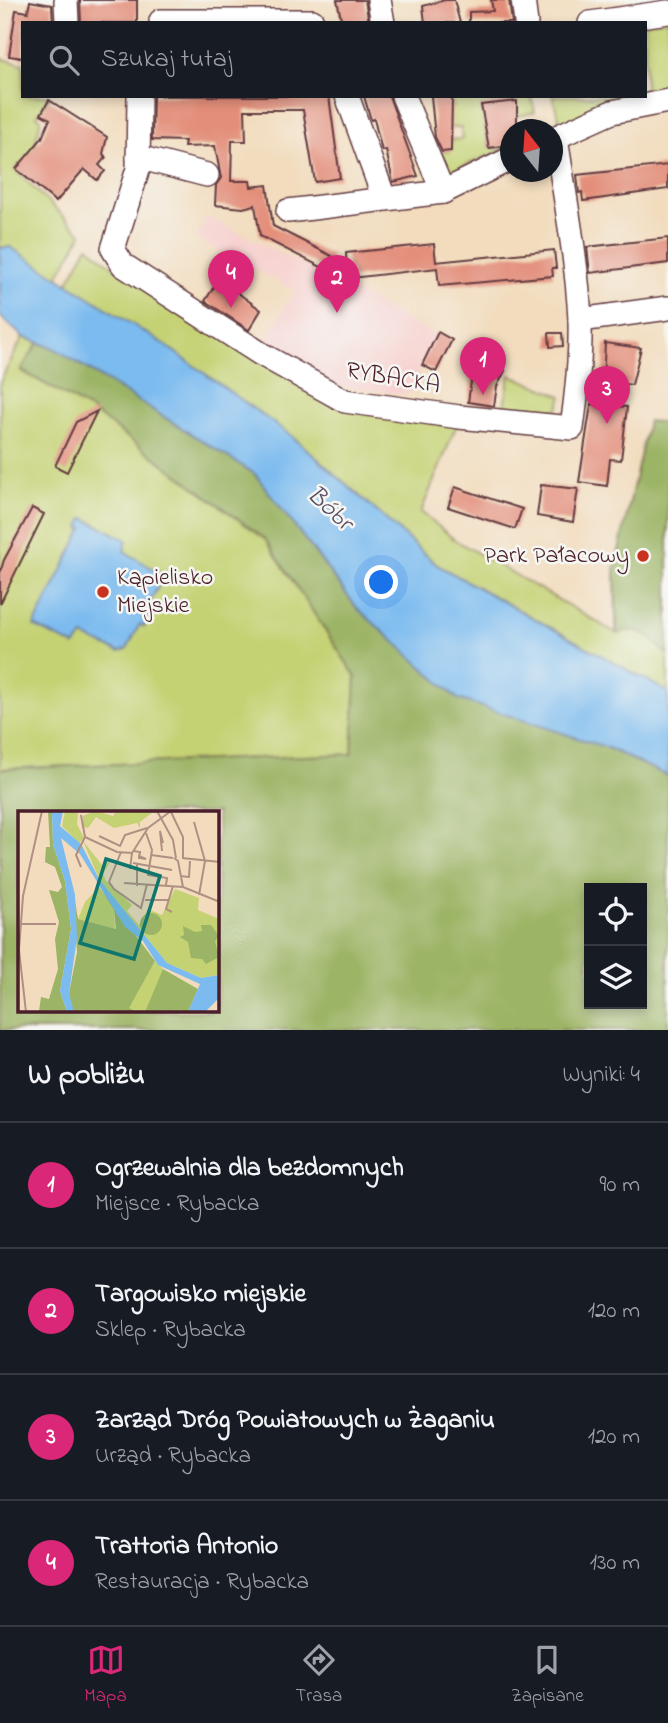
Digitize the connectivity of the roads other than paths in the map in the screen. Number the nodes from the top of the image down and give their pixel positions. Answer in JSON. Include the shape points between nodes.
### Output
{"nodes":[{"id":1,"x":66,"y":0,"type":"edge"},
{"id":2,"x":379,"y":0,"type":"edge"},
{"id":3,"x":523,"y":0,"type":"edge"},
{"id":4,"x":668,"y":12,"type":"edge"},
{"id":5,"x":161,"y":15,"type":"edge"},
{"id":6,"x":312,"y":15,"type":"edge"},
{"id":7,"x":67,"y":21,"type":"edge"},
{"id":8,"x":383,"y":21,"type":"edge"},
{"id":9,"x":526,"y":21,"type":"edge"},
{"id":10,"x":604,"y":21,"type":"edge"},
{"id":11,"x":139,"y":98,"type":"edge"},
{"id":12,"x":348,"y":98,"type":"edge"},
{"id":13,"x":404,"y":98,"type":"edge"},
{"id":14,"x":668,"y":101,"type":"edge"},
{"id":15,"x":563,"y":134,"type":"edge"},
{"id":16,"x":138,"y":157,"type":"junction"},
{"id":17,"x":500,"y":164,"type":"edge"},
{"id":18,"x":206,"y":176,"type":"dead end"},
{"id":19,"x":562,"y":182,"type":"edge"},
{"id":20,"x":443,"y":192,"type":"junction"},
{"id":21,"x":384,"y":198,"type":"junction"},
{"id":22,"x":288,"y":211,"type":"dead end"},
{"id":23,"x":668,"y":308,"type":"edge"},
{"id":24,"x":580,"y":320,"type":"junction"}],
"edges":[{"from":1,"to":7,"type":"street"},
{"from":2,"to":8,"type":"street"},
{"from":3,"to":9,"type":"street"},
{"from":4,"to":10,"type":"street"},
{"from":5,"to":6,"type":"street"},
{"from":11,"to":16,"type":"street"},
{"from":12,"to":21,"type":"street"},
{"from":13,"to":20,"type":"street"},
{"from":14,"to":15,"type":"street","via":[[612,112]]},
{"from":16,"to":18,"type":"street"},
{"from":16,"to":24,"type":"street","name":"RYBACKA","via":[[113,249],[123,265],[261,354],[350,402],[572,428]]},
{"from":17,"to":20,"type":"street"},
{"from":19,"to":24,"type":"street"},
{"from":20,"to":21,"type":"street"},
{"from":21,"to":22,"type":"street"},
{"from":23,"to":24,"type":"street"}]}
